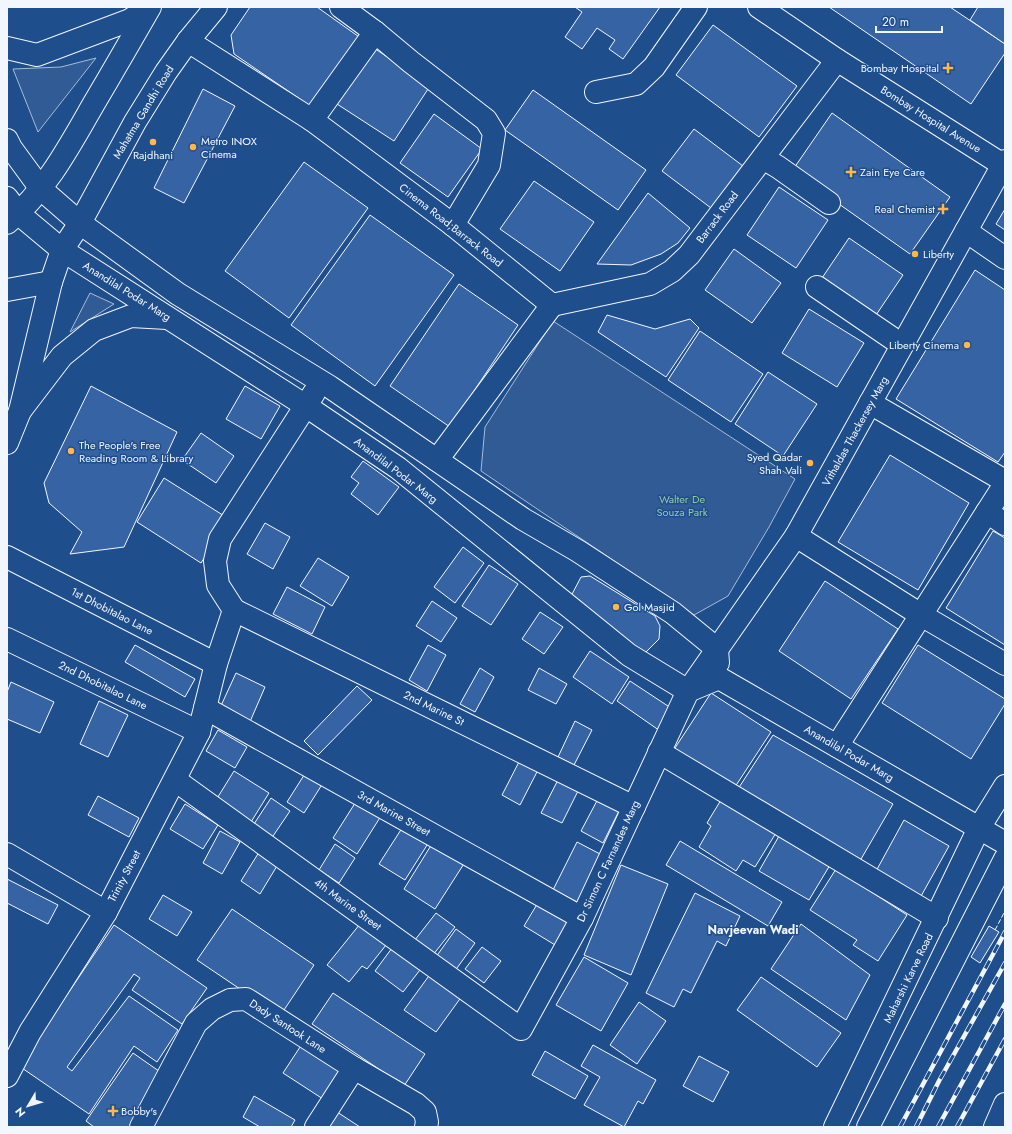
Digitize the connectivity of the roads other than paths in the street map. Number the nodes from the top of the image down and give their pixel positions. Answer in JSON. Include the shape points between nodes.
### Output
{"nodes":[{"id":1,"x":150,"y":7,"type":"edge"},
{"id":2,"x":216,"y":7,"type":"edge"},
{"id":3,"x":341,"y":7,"type":"edge"},
{"id":4,"x":696,"y":7,"type":"edge"},
{"id":5,"x":760,"y":7,"type":"edge"},
{"id":6,"x":375,"y":32,"type":"junction"},
{"id":7,"x":188,"y":41,"type":"junction"},
{"id":8,"x":7,"y":48,"type":"edge"},
{"id":9,"x":837,"y":60,"type":"junction"},
{"id":10,"x":596,"y":92,"type":"dead end"},
{"id":11,"x":312,"y":120,"type":"junction"},
{"id":12,"x":7,"y":140,"type":"edge"},
{"id":13,"x":763,"y":158,"type":"junction"},
{"id":14,"x":1004,"y":163,"type":"edge"},
{"id":15,"x":41,"y":189,"type":"junction"},
{"id":16,"x":829,"y":203,"type":"dead end"},
{"id":17,"x":11,"y":212,"type":"edge"},
{"id":18,"x":80,"y":223,"type":"junction"},
{"id":19,"x":453,"y":225,"type":"junction"},
{"id":20,"x":966,"y":231,"type":"junction"},
{"id":21,"x":62,"y":250,"type":"junction"},
{"id":22,"x":1005,"y":258,"type":"edge"},
{"id":23,"x":52,"y":282,"type":"junction"},
{"id":24,"x":817,"y":287,"type":"dead end"},
{"id":25,"x":7,"y":290,"type":"edge"},
{"id":26,"x":552,"y":305,"type":"junction"},
{"id":27,"x":171,"y":318,"type":"junction"},
{"id":28,"x":902,"y":345,"type":"junction"},
{"id":29,"x":321,"y":381,"type":"junction"},
{"id":30,"x":870,"y":403,"type":"junction"},
{"id":31,"x":306,"y":406,"type":"junction"},
{"id":32,"x":20,"y":411,"type":"junction"},
{"id":33,"x":7,"y":443,"type":"edge"},
{"id":34,"x":437,"y":460,"type":"junction"},
{"id":35,"x":1005,"y":482,"type":"edge"},
{"id":36,"x":987,"y":512,"type":"junction"},
{"id":37,"x":1005,"y":524,"type":"edge"},
{"id":38,"x":796,"y":536,"type":"junction"},
{"id":39,"x":7,"y":557,"type":"edge"},
{"id":40,"x":234,"y":610,"type":"junction"},
{"id":41,"x":921,"y":614,"type":"junction"},
{"id":42,"x":7,"y":639,"type":"edge"},
{"id":43,"x":717,"y":648,"type":"junction"},
{"id":44,"x":216,"y":664,"type":"junction"},
{"id":45,"x":1005,"y":664,"type":"edge"},
{"id":46,"x":719,"y":678,"type":"junction"},
{"id":47,"x":688,"y":691,"type":"junction"},
{"id":48,"x":205,"y":708,"type":"junction"},
{"id":49,"x":199,"y":732,"type":"junction"},
{"id":50,"x":837,"y":746,"type":"junction"},
{"id":51,"x":659,"y":752,"type":"junction"},
{"id":52,"x":175,"y":780,"type":"junction"},
{"id":53,"x":1005,"y":786,"type":"edge"},
{"id":54,"x":634,"y":806,"type":"junction"},
{"id":55,"x":979,"y":828,"type":"junction"},
{"id":56,"x":1005,"y":843,"type":"edge"},
{"id":57,"x":7,"y":854,"type":"edge"},
{"id":58,"x":1005,"y":859,"type":"edge"},
{"id":59,"x":106,"y":912,"type":"junction"},
{"id":60,"x":582,"y":918,"type":"junction"},
{"id":61,"x":937,"y":918,"type":"junction"},
{"id":62,"x":522,"y":1029,"type":"joint"},
{"id":63,"x":354,"y":1068,"type":"junction"},
{"id":64,"x":7,"y":1076,"type":"edge"},
{"id":65,"x":1005,"y":1104,"type":"edge"},
{"id":66,"x":141,"y":1127,"type":"edge"},
{"id":67,"x":316,"y":1127,"type":"edge"},
{"id":68,"x":426,"y":1127,"type":"edge"},
{"id":69,"x":836,"y":1127,"type":"edge"},
{"id":70,"x":868,"y":1127,"type":"edge"},
{"id":71,"x":995,"y":1127,"type":"edge"}],
"edges":[{"from":1,"to":8,"type":"street","via":[[130,20],[37,55]]},
{"from":1,"to":15,"type":"street","via":[[79,131]]},
{"from":2,"to":7,"type":"street","name":"Mahatma Gandhi Road"},
{"from":3,"to":6,"type":"street"},
{"from":4,"to":10,"type":"street","via":[[654,67],[636,84]]},
{"from":5,"to":9,"type":"street","name":"Bombay Hospital Avenue"},
{"from":6,"to":11,"type":"street"},
{"from":6,"to":19,"type":"street","via":[[486,120],[494,133],[488,165]]},
{"from":7,"to":11,"type":"street","name":"Cinema Road;Barrack Road"},
{"from":7,"to":18,"type":"street","name":"Mahatma Gandhi Road","via":[[135,122]]},
{"from":9,"to":13,"type":"street","name":"Barrack Road"},
{"from":9,"to":14,"type":"street","name":"Bombay Hospital Avenue"},
{"from":11,"to":19,"type":"street","name":"Cinema Road;Barrack Road"},
{"from":12,"to":15,"type":"street"},
{"from":13,"to":16,"type":"street"},
{"from":13,"to":26,"type":"street","name":"Barrack Road","via":[[689,254],[672,271],[650,284]]},
{"from":14,"to":20,"type":"street","name":"Vithaldas Thackersey Marg"},
{"from":15,"to":17,"type":"street"},
{"from":15,"to":18,"type":"street"},
{"from":17,"to":21,"type":"street","name":"Anandilal Podar Marg"},
{"from":18,"to":21,"type":"street","name":"Mahatma Gandhi Road"},
{"from":18,"to":29,"type":"street","via":[[178,294]]},
{"from":19,"to":26,"type":"street","name":"Cinema Road;Barrack Road"},
{"from":20,"to":22,"type":"street"},
{"from":20,"to":28,"type":"street","name":"Vithaldas Thackersey Marg"},
{"from":21,"to":23,"type":"street","name":"Mahatma Gandhi Road"},
{"from":21,"to":27,"type":"street","name":"Anandilal Podar Marg"},
{"from":23,"to":25,"type":"street"},
{"from":23,"to":32,"type":"street","name":"Mahatma Gandhi Road"},
{"from":24,"to":28,"type":"street"},
{"from":26,"to":34,"type":"street"},
{"from":27,"to":31,"type":"street","name":"Anandilal Podar Marg"},
{"from":27,"to":32,"type":"street","via":[[131,316],[94,330],[62,356]]},
{"from":28,"to":30,"type":"street","name":"Vithaldas Thackersey Marg"},
{"from":29,"to":31,"type":"street"},
{"from":29,"to":34,"type":"street"},
{"from":30,"to":35,"type":"street"},
{"from":30,"to":38,"type":"street","name":"Vithaldas Thackersey Marg"},
{"from":31,"to":40,"type":"street","via":[[220,539],[215,561],[218,585]]},
{"from":31,"to":47,"type":"street","name":"Anandilal Podar Marg","via":[[398,468],[629,655]]},
{"from":32,"to":33,"type":"street"},
{"from":34,"to":43,"type":"street","via":[[524,519],[673,613]]},
{"from":35,"to":36,"type":"street"},
{"from":36,"to":37,"type":"street"},
{"from":36,"to":41,"type":"street"},
{"from":38,"to":41,"type":"street"},
{"from":38,"to":43,"type":"street","name":"Vithaldas Thackersey Marg"},
{"from":39,"to":44,"type":"street","name":"1st Dhobitalao Lane"},
{"from":40,"to":44,"type":"street","name":"Trinity Street"},
{"from":40,"to":54,"type":"street","name":"2nd Marine St"},
{"from":41,"to":45,"type":"street"},
{"from":41,"to":50,"type":"street"},
{"from":42,"to":49,"type":"street","name":"2nd Dhobitalao Lane"},
{"from":43,"to":46,"type":"street"},
{"from":43,"to":47,"type":"street","name":"Vithaldas Thackersey Marg"},
{"from":44,"to":48,"type":"street","name":"Trinity Street"},
{"from":46,"to":47,"type":"street"},
{"from":46,"to":50,"type":"street","name":"Anandilal Podar Marg"},
{"from":47,"to":51,"type":"street","name":"Dr Simon C Farnandes Marg"},
{"from":48,"to":49,"type":"street","name":"Trinity Street"},
{"from":48,"to":60,"type":"street","name":"3rd Marine Street"},
{"from":49,"to":52,"type":"street","name":"Trinity Street"},
{"from":50,"to":55,"type":"street","name":"Anandilal Podar Marg"},
{"from":51,"to":54,"type":"street","name":"Dr Simon C Farnandes Marg"},
{"from":51,"to":61,"type":"street"},
{"from":52,"to":59,"type":"street","name":"Trinity Street"},
{"from":52,"to":62,"type":"street","name":"4th Marine Street"},
{"from":53,"to":55,"type":"street","name":"Maharshi Karve Road"},
{"from":54,"to":60,"type":"street","name":"Dr Simon C Farnandes Marg"},
{"from":55,"to":56,"type":"street"},
{"from":55,"to":61,"type":"street","name":"Maharshi Karve Road"},
{"from":57,"to":59,"type":"street"},
{"from":58,"to":70,"type":"street"},
{"from":59,"to":64,"type":"street","name":"Trinity Street","via":[[30,1032]]},
{"from":60,"to":62,"type":"street","name":"Dr Simon C Farnandes Marg"},
{"from":61,"to":69,"type":"street","name":"Maharshi Karve Road"},
{"from":63,"to":66,"type":"street","name":"Dady Santook Lane","via":[[246,999],[230,1000],[212,1009],[196,1023]]},
{"from":63,"to":67,"type":"street"},
{"from":63,"to":68,"type":"street","name":"Dady Santook Lane","via":[[416,1104],[425,1112]]},
{"from":65,"to":71,"type":"street"}]}
